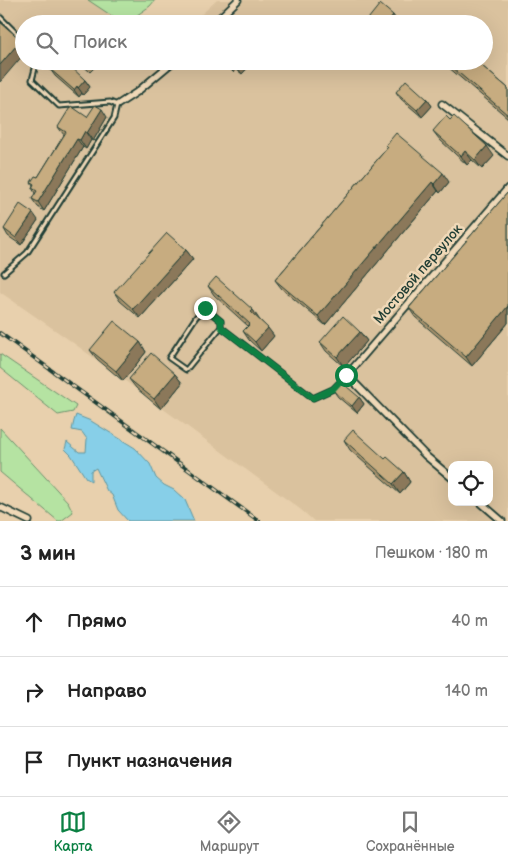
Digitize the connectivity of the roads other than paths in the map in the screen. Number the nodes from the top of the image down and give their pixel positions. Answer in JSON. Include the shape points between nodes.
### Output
{"nodes":[{"id":1,"x":238,"y":0,"type":"edge"},
{"id":2,"x":222,"y":15,"type":"edge"},
{"id":3,"x":0,"y":17,"type":"edge"},
{"id":4,"x":15,"y":32,"type":"edge"},
{"id":5,"x":35,"y":70,"type":"edge"},
{"id":6,"x":163,"y":70,"type":"edge"},
{"id":7,"x":117,"y":104,"type":"junction"},
{"id":8,"x":442,"y":104,"type":"dead end"},
{"id":9,"x":508,"y":156,"type":"edge"},
{"id":10,"x":508,"y":188,"type":"edge"},
{"id":11,"x":4,"y":273,"type":"dead end"},
{"id":12,"x":221,"y":327,"type":"junction"},
{"id":13,"x":346,"y":375,"type":"junction"},
{"id":14,"x":448,"y":475,"type":"edge"},
{"id":15,"x":485,"y":506,"type":"edge"},
{"id":16,"x":0,"y":507,"type":"edge"},
{"id":17,"x":29,"y":521,"type":"edge"},
{"id":18,"x":502,"y":521,"type":"edge"}],
"edges":[{"from":1,"to":2,"type":"street"},
{"from":3,"to":4,"type":"lane"},
{"from":5,"to":7,"type":"lane","via":[[32,80],[59,106]]},
{"from":6,"to":7,"type":"street"},
{"from":7,"to":11,"type":"lane","via":[[114,118],[27,253]]},
{"from":8,"to":9,"type":"street"},
{"from":10,"to":13,"type":"street","name":"Мостовой переулок"},
{"from":12,"to":12,"type":"lane","via":[[221,321],[205,308],[170,358],[186,370]]},
{"from":12,"to":13,"type":"lane","via":[[313,398],[333,389]]},
{"from":13,"to":14,"type":"street"},
{"from":15,"to":18,"type":"street"},
{"from":16,"to":17,"type":"street"}]}
